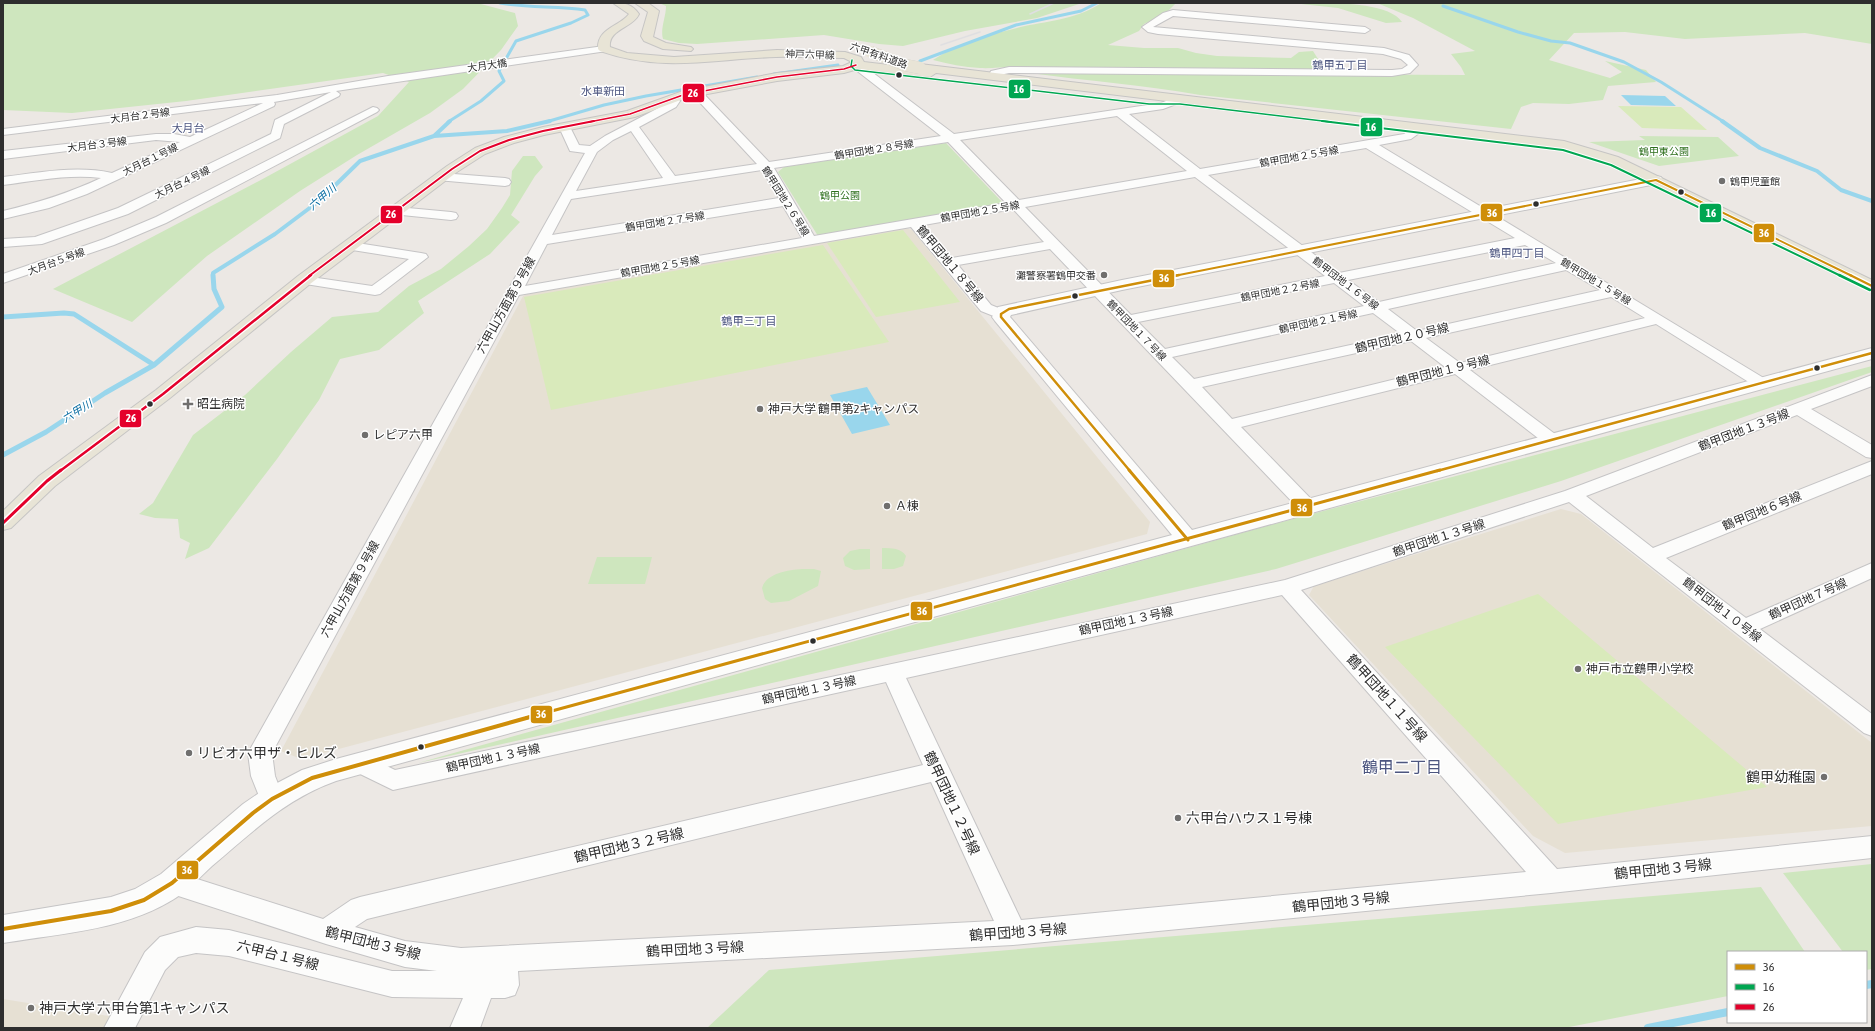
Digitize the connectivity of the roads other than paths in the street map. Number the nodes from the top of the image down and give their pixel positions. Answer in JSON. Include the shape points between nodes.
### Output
{"nodes":[{"id":1,"x":618,"y":3,"type":"edge"},
{"id":2,"x":640,"y":3,"type":"edge"},
{"id":3,"x":1365,"y":30,"type":"dead end"},
{"id":4,"x":784,"y":42,"type":"dead end"},
{"id":5,"x":858,"y":47,"type":"dead end"},
{"id":6,"x":604,"y":49,"type":"junction"},
{"id":7,"x":856,"y":64,"type":"junction"},
{"id":8,"x":889,"y":68,"type":"junction"},
{"id":9,"x":995,"y":73,"type":"junction"},
{"id":10,"x":388,"y":79,"type":"joint"},
{"id":11,"x":340,"y":87,"type":"junction"},
{"id":12,"x":696,"y":92,"type":"junction"},
{"id":13,"x":277,"y":98,"type":"junction"},
{"id":14,"x":673,"y":98,"type":"junction"},
{"id":15,"x":1180,"y":99,"type":"junction"},
{"id":16,"x":373,"y":110,"type":"dead end"},
{"id":17,"x":1119,"y":112,"type":"junction"},
{"id":18,"x":632,"y":126,"type":"junction"},
{"id":19,"x":1416,"y":126,"type":"junction"},
{"id":20,"x":565,"y":127,"type":"junction"},
{"id":21,"x":3,"y":132,"type":"edge"},
{"id":22,"x":950,"y":137,"type":"junction"},
{"id":23,"x":190,"y":140,"type":"junction"},
{"id":24,"x":1368,"y":144,"type":"junction"},
{"id":25,"x":592,"y":150,"type":"junction"},
{"id":26,"x":3,"y":156,"type":"edge"},
{"id":27,"x":766,"y":166,"type":"junction"},
{"id":28,"x":1196,"y":173,"type":"junction"},
{"id":29,"x":113,"y":177,"type":"junction"},
{"id":30,"x":441,"y":177,"type":"junction"},
{"id":31,"x":1656,"y":180,"type":"junction"},
{"id":32,"x":3,"y":181,"type":"edge"},
{"id":33,"x":672,"y":181,"type":"junction"},
{"id":34,"x":504,"y":182,"type":"dead end"},
{"id":35,"x":566,"y":196,"type":"junction"},
{"id":36,"x":787,"y":201,"type":"junction"},
{"id":37,"x":1015,"y":205,"type":"junction"},
{"id":38,"x":397,"y":211,"type":"junction"},
{"id":39,"x":1484,"y":214,"type":"junction"},
{"id":40,"x":3,"y":215,"type":"edge"},
{"id":41,"x":451,"y":216,"type":"dead end"},
{"id":42,"x":915,"y":222,"type":"junction"},
{"id":43,"x":810,"y":240,"type":"junction"},
{"id":44,"x":1527,"y":240,"type":"junction"},
{"id":45,"x":542,"y":241,"type":"junction"},
{"id":46,"x":3,"y":243,"type":"edge"},
{"id":47,"x":1053,"y":244,"type":"junction"},
{"id":48,"x":351,"y":246,"type":"junction"},
{"id":49,"x":1302,"y":250,"type":"junction"},
{"id":50,"x":948,"y":263,"type":"junction"},
{"id":51,"x":1568,"y":264,"type":"junction"},
{"id":52,"x":1339,"y":278,"type":"junction"},
{"id":53,"x":3,"y":280,"type":"edge"},
{"id":54,"x":304,"y":280,"type":"junction"},
{"id":55,"x":1872,"y":286,"type":"edge"},
{"id":56,"x":1099,"y":291,"type":"junction"},
{"id":57,"x":513,"y":292,"type":"junction"},
{"id":58,"x":1613,"y":292,"type":"junction"},
{"id":59,"x":1378,"y":307,"type":"junction"},
{"id":60,"x":1001,"y":314,"type":"junction"},
{"id":61,"x":1658,"y":319,"type":"junction"},
{"id":62,"x":1127,"y":320,"type":"junction"},
{"id":63,"x":1414,"y":335,"type":"junction"},
{"id":64,"x":1872,"y":353,"type":"edge"},
{"id":65,"x":1161,"y":355,"type":"junction"},
{"id":66,"x":1457,"y":367,"type":"junction"},
{"id":67,"x":1872,"y":380,"type":"edge"},
{"id":68,"x":1761,"y":383,"type":"junction"},
{"id":69,"x":1190,"y":386,"type":"junction"},
{"id":70,"x":1799,"y":409,"type":"junction"},
{"id":71,"x":1228,"y":425,"type":"junction"},
{"id":72,"x":1553,"y":441,"type":"junction"},
{"id":73,"x":1872,"y":453,"type":"edge"},
{"id":74,"x":1872,"y":467,"type":"edge"},
{"id":75,"x":1572,"y":495,"type":"junction"},
{"id":76,"x":1307,"y":506,"type":"junction"},
{"id":77,"x":3,"y":523,"type":"edge"},
{"id":78,"x":1188,"y":540,"type":"junction"},
{"id":79,"x":1652,"y":556,"type":"junction"},
{"id":80,"x":1872,"y":570,"type":"edge"},
{"id":81,"x":1287,"y":587,"type":"junction"},
{"id":82,"x":1744,"y":628,"type":"junction"},
{"id":83,"x":892,"y":672,"type":"junction"},
{"id":84,"x":1868,"y":718,"type":"edge"},
{"id":85,"x":362,"y":764,"type":"junction"},
{"id":86,"x":937,"y":771,"type":"junction"},
{"id":87,"x":272,"y":799,"type":"junction"},
{"id":88,"x":1872,"y":847,"type":"edge"},
{"id":89,"x":1552,"y":881,"type":"junction"},
{"id":90,"x":172,"y":883,"type":"junction"},
{"id":91,"x":3,"y":930,"type":"edge"},
{"id":92,"x":326,"y":932,"type":"junction"},
{"id":93,"x":1013,"y":933,"type":"junction"},
{"id":94,"x":504,"y":959,"type":"junction"},
{"id":95,"x":482,"y":985,"type":"junction"},
{"id":96,"x":119,"y":1028,"type":"edge"},
{"id":97,"x":465,"y":1028,"type":"edge"}],
"edges":[{"from":1,"to":6,"type":"main road","via":[[634,14],[606,36],[603,40]]},
{"from":2,"to":4,"type":"main road","via":[[654,11],[648,39],[663,46],[700,49]]},
{"from":3,"to":9,"type":"street","via":[[1173,13],[1147,27],[1158,31],[1384,51],[1410,60],[1411,68],[1405,72],[1392,73],[1010,70]]},
{"from":5,"to":15,"type":"main road","name":"六甲有料道路","bridge":true,"via":[[920,68]]},
{"from":6,"to":7,"type":"main road","name":"神戸六甲線","via":[[625,56],[674,61],[777,53],[845,55],[857,59]]},
{"from":6,"to":10,"type":"street","name":"大月大橋"},
{"from":7,"to":8,"type":"main road"},
{"from":7,"to":12,"type":"main road","name":"神戸六甲線","via":[[844,69],[771,78]]},
{"from":7,"to":22,"type":"street","name":"鶴甲団地１７号線"},
{"from":8,"to":9,"type":"main road","via":[[927,64]]},
{"from":8,"to":15,"type":"main road","via":[[1150,99]]},
{"from":9,"to":15,"type":"main road","via":[[1140,90]]},
{"from":10,"to":11,"type":"street","name":"大月台１号線"},
{"from":11,"to":13,"type":"street","name":"大月台１号線"},
{"from":11,"to":46,"type":"street","name":"大月台４号線","via":[[338,93],[279,122],[276,136],[123,211],[37,241]]},
{"from":12,"to":14,"type":"main road","name":"神戸六甲線"},
{"from":12,"to":27,"type":"street","name":"鶴甲団地２６号線"},
{"from":13,"to":21,"type":"street","name":"大月台２号線"},
{"from":13,"to":23,"type":"street","name":"大月台１号線","via":[[273,103]]},
{"from":14,"to":18,"type":"street","via":[[675,101],[672,105]]},
{"from":14,"to":20,"type":"main road","name":"神戸六甲線","via":[[630,114]]},
{"from":15,"to":17,"type":"street","name":"鶴甲団地２８号線","via":[[1162,106]]},
{"from":15,"to":19,"type":"main road"},
{"from":16,"to":53,"type":"street","name":"大月台５号線","via":[[192,205],[109,242]]},
{"from":17,"to":22,"type":"street","name":"鶴甲団地２８号線"},
{"from":17,"to":28,"type":"street","name":"鶴甲団地１６号線"},
{"from":18,"to":25,"type":"street"},
{"from":18,"to":33,"type":"street"},
{"from":19,"to":24,"type":"street","name":"鶴甲団地２５号線","via":[[1416,132],[1407,137]]},
{"from":19,"to":31,"type":"main road","via":[[1564,145],[1613,160]]},
{"from":20,"to":25,"type":"street","via":[[574,148]]},
{"from":20,"to":30,"type":"main road","name":"神戸六甲線","via":[[491,146]]},
{"from":22,"to":27,"type":"street","name":"鶴甲団地２８号線"},
{"from":22,"to":37,"type":"street","name":"鶴甲団地１７号線"},
{"from":23,"to":26,"type":"street","name":"大月台３号線","via":[[156,137]]},
{"from":23,"to":29,"type":"street","name":"大月台１号線"},
{"from":24,"to":28,"type":"street","name":"鶴甲団地２５号線"},
{"from":24,"to":39,"type":"street","name":"鶴甲団地１５号線"},
{"from":25,"to":35,"type":"street","name":"六甲山方面第９号線"},
{"from":27,"to":33,"type":"street","name":"鶴甲団地２８号線"},
{"from":27,"to":36,"type":"street","name":"鶴甲団地２６号線"},
{"from":28,"to":37,"type":"street","name":"鶴甲団地２５号線"},
{"from":28,"to":49,"type":"street","name":"鶴甲団地１６号線"},
{"from":29,"to":32,"type":"street","via":[[98,172],[78,172]]},
{"from":29,"to":40,"type":"street","name":"大月台１号線","via":[[44,205]]},
{"from":30,"to":34,"type":"street"},
{"from":30,"to":38,"type":"main road","name":"神戸六甲線"},
{"from":31,"to":39,"type":"street"},
{"from":31,"to":55,"type":"main road"},
{"from":33,"to":35,"type":"street","name":"鶴甲団地２８号線"},
{"from":35,"to":45,"type":"street","name":"六甲山方面第９号線"},
{"from":36,"to":43,"type":"street","name":"鶴甲団地２６号線"},
{"from":36,"to":45,"type":"street","name":"鶴甲団地２７号線"},
{"from":37,"to":42,"type":"street","name":"鶴甲団地２５号線"},
{"from":37,"to":47,"type":"street","name":"鶴甲団地１７号線"},
{"from":38,"to":41,"type":"street"},
{"from":38,"to":48,"type":"main road","name":"神戸六甲線"},
{"from":39,"to":44,"type":"street","name":"鶴甲団地１５号線"},
{"from":39,"to":49,"type":"street"},
{"from":42,"to":43,"type":"street","name":"鶴甲団地２５号線"},
{"from":42,"to":50,"type":"street","name":"鶴甲団地１８号線"},
{"from":43,"to":57,"type":"street","name":"鶴甲団地２５号線"},
{"from":44,"to":51,"type":"street","name":"鶴甲団地１５号線"},
{"from":44,"to":52,"type":"street","name":"鶴甲団地２２号線"},
{"from":45,"to":57,"type":"street","name":"六甲山方面第９号線"},
{"from":47,"to":50,"type":"street"},
{"from":47,"to":56,"type":"street","name":"鶴甲団地１７号線"},
{"from":48,"to":54,"type":"main road","name":"神戸六甲線"},
{"from":48,"to":54,"type":"street","via":[[420,257],[375,291]]},
{"from":49,"to":52,"type":"street","name":"鶴甲団地１６号線"},
{"from":49,"to":56,"type":"street"},
{"from":50,"to":60,"type":"street","name":"鶴甲団地１８号線","via":[[986,308]]},
{"from":51,"to":58,"type":"street","name":"鶴甲団地１５号線"},
{"from":51,"to":59,"type":"street","name":"鶴甲団地２１号線"},
{"from":52,"to":59,"type":"street","name":"鶴甲団地１６号線"},
{"from":52,"to":62,"type":"street","name":"鶴甲団地２２号線"},
{"from":54,"to":77,"type":"main road","name":"神戸六甲線","via":[[157,398],[47,481]]},
{"from":56,"to":60,"type":"street","via":[[1009,309]]},
{"from":56,"to":62,"type":"street","name":"鶴甲団地１７号線"},
{"from":57,"to":87,"type":"street","name":"六甲山方面第９号線","via":[[260,753],[263,776]]},
{"from":58,"to":61,"type":"street","name":"鶴甲団地１５号線"},
{"from":58,"to":63,"type":"street","name":"鶴甲団地２０号線"},
{"from":59,"to":63,"type":"street","name":"鶴甲団地１６号線"},
{"from":59,"to":65,"type":"street","name":"鶴甲団地２１号線"},
{"from":60,"to":78,"type":"street","name":"鶴甲団地１８号線"},
{"from":61,"to":66,"type":"street","name":"鶴甲団地１９号線"},
{"from":61,"to":68,"type":"street","name":"鶴甲団地１５号線"},
{"from":62,"to":65,"type":"street","name":"鶴甲団地１７号線"},
{"from":63,"to":66,"type":"street","name":"鶴甲団地１６号線"},
{"from":63,"to":69,"type":"street","name":"鶴甲団地２０号線"},
{"from":64,"to":68,"type":"street"},
{"from":65,"to":69,"type":"street","name":"鶴甲団地１７号線"},
{"from":66,"to":71,"type":"street","name":"鶴甲団地１９号線"},
{"from":66,"to":72,"type":"street","name":"鶴甲団地１６号線"},
{"from":67,"to":70,"type":"street","name":"鶴甲団地１３号線"},
{"from":68,"to":72,"type":"street"},
{"from":69,"to":71,"type":"street","name":"鶴甲団地１７号線"},
{"from":70,"to":73,"type":"street"},
{"from":70,"to":75,"type":"street","name":"鶴甲団地１３号線"},
{"from":71,"to":76,"type":"street","name":"鶴甲団地１７号線"},
{"from":72,"to":76,"type":"street"},
{"from":74,"to":79,"type":"street","name":"鶴甲団地６号線"},
{"from":75,"to":79,"type":"street","name":"鶴甲団地１０号線"},
{"from":75,"to":81,"type":"street","name":"鶴甲団地１３号線"},
{"from":76,"to":78,"type":"street"},
{"from":78,"to":85,"type":"street"},
{"from":79,"to":82,"type":"street","name":"鶴甲団地１０号線"},
{"from":80,"to":82,"type":"street","name":"鶴甲団地７号線"},
{"from":81,"to":83,"type":"street","name":"鶴甲団地１３号線"},
{"from":81,"to":89,"type":"street","name":"鶴甲団地１１号線"},
{"from":82,"to":84,"type":"street","name":"鶴甲団地１０号線"},
{"from":83,"to":85,"type":"street","name":"鶴甲団地１３号線","via":[[393,780]]},
{"from":83,"to":86,"type":"street","name":"鶴甲団地１２号線"},
{"from":85,"to":87,"type":"street","via":[[312,778]]},
{"from":86,"to":92,"type":"street","name":"鶴甲団地３２号線","via":[[360,909]]},
{"from":86,"to":93,"type":"street","name":"鶴甲団地１２号線"},
{"from":87,"to":90,"type":"street"},
{"from":88,"to":89,"type":"street","name":"鶴甲団地３号線"},
{"from":89,"to":93,"type":"street","name":"鶴甲団地３号線"},
{"from":90,"to":91,"type":"street","via":[[144,900],[111,911]]},
{"from":90,"to":92,"type":"street","name":"鶴甲団地３号線"},
{"from":92,"to":94,"type":"street","name":"鶴甲団地３号線","via":[[405,954],[462,961]]},
{"from":93,"to":94,"type":"street","name":"鶴甲団地３号線"},
{"from":94,"to":95,"type":"street","name":"六甲台１号線","via":[[505,985]]},
{"from":95,"to":96,"type":"street","name":"六甲台１号線","via":[[392,984],[229,943],[196,940],[170,946],[155,961]]},
{"from":95,"to":97,"type":"street"}]}
